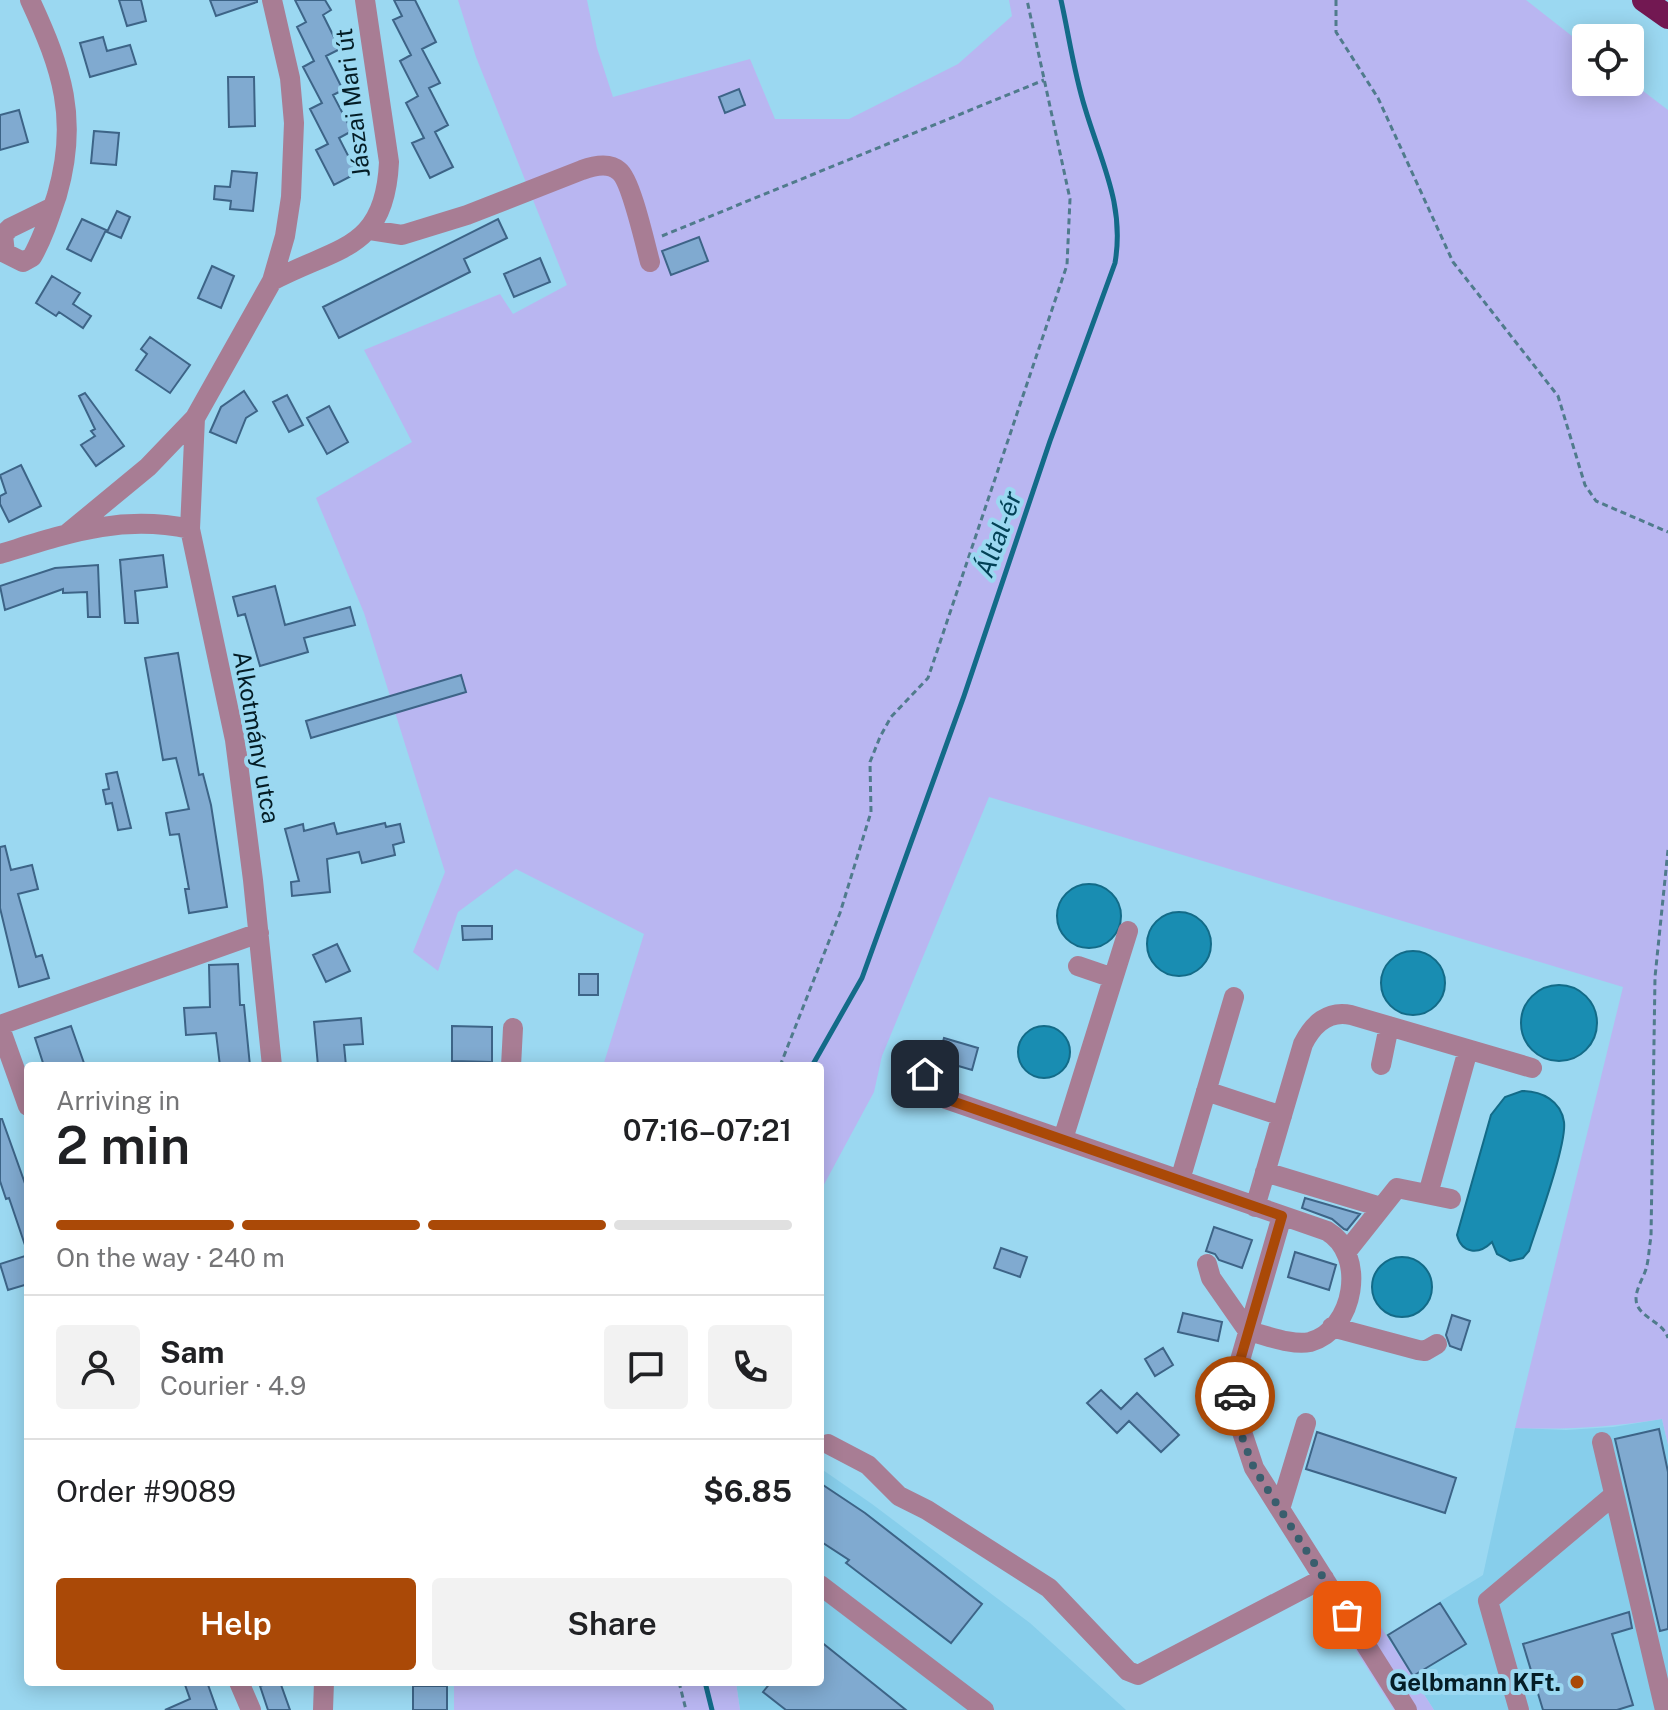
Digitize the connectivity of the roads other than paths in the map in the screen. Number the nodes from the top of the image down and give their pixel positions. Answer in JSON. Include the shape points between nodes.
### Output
{"nodes":[{"id":1,"x":30,"y":0,"type":"edge"},
{"id":2,"x":272,"y":0,"type":"edge"},
{"id":3,"x":365,"y":0,"type":"edge"},
{"id":4,"x":1644,"y":0,"type":"edge"},
{"id":5,"x":1668,"y":17,"type":"edge"},
{"id":6,"x":53,"y":207,"type":"dead end"},
{"id":7,"x":370,"y":230,"type":"junction"},
{"id":8,"x":647,"y":252,"type":"road end"},
{"id":9,"x":272,"y":281,"type":"junction"},
{"id":10,"x":195,"y":418,"type":"junction"},
{"id":11,"x":190,"y":529,"type":"junction"},
{"id":12,"x":68,"y":533,"type":"junction"},
{"id":13,"x":0,"y":554,"type":"edge"},
{"id":14,"x":1128,"y":931,"type":"dead end"},
{"id":15,"x":259,"y":933,"type":"junction"},
{"id":16,"x":1078,"y":966,"type":"dead end"},
{"id":17,"x":1113,"y":978,"type":"junction"},
{"id":18,"x":1234,"y":997,"type":"dead end"},
{"id":19,"x":1389,"y":1026,"type":"junction"},
{"id":20,"x":0,"y":1027,"type":"edge"},
{"id":21,"x":513,"y":1028,"type":"dead end"},
{"id":22,"x":1468,"y":1050,"type":"junction"},
{"id":23,"x":272,"y":1062,"type":"edge"},
{"id":24,"x":511,"y":1062,"type":"edge"},
{"id":25,"x":1381,"y":1065,"type":"dead end"},
{"id":26,"x":1532,"y":1068,"type":"dead end"},
{"id":27,"x":925,"y":1074,"type":"dead end"},
{"id":28,"x":1206,"y":1091,"type":"junction"},
{"id":29,"x":24,"y":1095,"type":"edge"},
{"id":30,"x":1282,"y":1116,"type":"junction"},
{"id":31,"x":1063,"y":1139,"type":"junction"},
{"id":32,"x":1265,"y":1172,"type":"junction"},
{"id":33,"x":1180,"y":1180,"type":"junction"},
{"id":34,"x":1428,"y":1194,"type":"junction"},
{"id":35,"x":1451,"y":1199,"type":"dead end"},
{"id":36,"x":1255,"y":1207,"type":"junction"},
{"id":37,"x":1381,"y":1207,"type":"junction"},
{"id":38,"x":1282,"y":1216,"type":"junction"},
{"id":39,"x":1347,"y":1251,"type":"junction"},
{"id":40,"x":1207,"y":1264,"type":"dead end"},
{"id":41,"x":1332,"y":1327,"type":"junction"},
{"id":42,"x":1248,"y":1331,"type":"junction"},
{"id":43,"x":1437,"y":1344,"type":"dead end"},
{"id":44,"x":1306,"y":1423,"type":"dead end"},
{"id":45,"x":1602,"y":1442,"type":"dead end"},
{"id":46,"x":828,"y":1444,"type":"dead end"},
{"id":47,"x":1614,"y":1495,"type":"junction"},
{"id":48,"x":1280,"y":1509,"type":"junction"},
{"id":49,"x":1324,"y":1578,"type":"junction"},
{"id":50,"x":824,"y":1588,"type":"edge"},
{"id":51,"x":241,"y":1686,"type":"edge"},
{"id":52,"x":324,"y":1686,"type":"edge"},
{"id":53,"x":251,"y":1710,"type":"edge"},
{"id":54,"x":323,"y":1710,"type":"edge"},
{"id":55,"x":984,"y":1710,"type":"edge"},
{"id":56,"x":1407,"y":1710,"type":"edge"},
{"id":57,"x":1519,"y":1710,"type":"edge"},
{"id":58,"x":1665,"y":1710,"type":"edge"}],
"edges":[{"from":1,"to":6,"type":"street","via":[[56,60],[68,114],[64,168]]},
{"from":2,"to":9,"type":"street","via":[[294,123],[291,197]]},
{"from":3,"to":7,"type":"street","name":"Jászai Mari út","via":[[389,162],[383,206]]},
{"from":4,"to":5,"type":"highway"},
{"from":7,"to":8,"type":"street","via":[[402,235],[582,170],[608,166],[628,184]]},
{"from":7,"to":9,"type":"street","via":[[334,254]]},
{"from":9,"to":10,"type":"street"},
{"from":10,"to":11,"type":"street","name":"Alkotmány utca"},
{"from":10,"to":12,"type":"street","via":[[148,467]]},
{"from":11,"to":12,"type":"street","via":[[132,522]]},
{"from":11,"to":15,"type":"street","name":"Alkotmány utca","via":[[235,740]]},
{"from":12,"to":13,"type":"street"},
{"from":14,"to":17,"type":"street"},
{"from":15,"to":20,"type":"street"},
{"from":15,"to":23,"type":"street","name":"Alkotmány utca"},
{"from":16,"to":17,"type":"street"},
{"from":17,"to":31,"type":"street"},
{"from":18,"to":28,"type":"street"},
{"from":19,"to":22,"type":"street"},
{"from":19,"to":25,"type":"street"},
{"from":19,"to":30,"type":"street","via":[[1342,1013],[1314,1026],[1303,1044]]},
{"from":20,"to":29,"type":"street"},
{"from":21,"to":24,"type":"street"},
{"from":22,"to":26,"type":"street"},
{"from":22,"to":34,"type":"street"},
{"from":27,"to":31,"type":"street","via":[[946,1099]]},
{"from":28,"to":30,"type":"street"},
{"from":28,"to":33,"type":"street"},
{"from":30,"to":32,"type":"street"},
{"from":31,"to":33,"type":"street"},
{"from":32,"to":36,"type":"street"},
{"from":32,"to":37,"type":"street"},
{"from":33,"to":36,"type":"street"},
{"from":34,"to":35,"type":"street"},
{"from":34,"to":37,"type":"street","via":[[1397,1188]]},
{"from":36,"to":38,"type":"street"},
{"from":37,"to":39,"type":"street"},
{"from":38,"to":39,"type":"street","via":[[1327,1231]]},
{"from":38,"to":42,"type":"street"},
{"from":39,"to":41,"type":"street","via":[[1352,1271],[1349,1294]]},
{"from":40,"to":42,"type":"street"},
{"from":41,"to":42,"type":"street","via":[[1305,1343]]},
{"from":41,"to":43,"type":"street","via":[[1418,1350]]},
{"from":42,"to":48,"type":"street","via":[[1236,1374],[1237,1417],[1254,1468]]},
{"from":44,"to":48,"type":"street"},
{"from":45,"to":47,"type":"street"},
{"from":46,"to":49,"type":"street","via":[[868,1465],[899,1496],[1049,1588],[1119,1663],[1138,1675]]},
{"from":47,"to":57,"type":"street","via":[[1488,1601]]},
{"from":47,"to":58,"type":"street"},
{"from":48,"to":49,"type":"street"},
{"from":49,"to":56,"type":"street"},
{"from":50,"to":55,"type":"street"},
{"from":51,"to":53,"type":"street"},
{"from":52,"to":54,"type":"street"}]}
